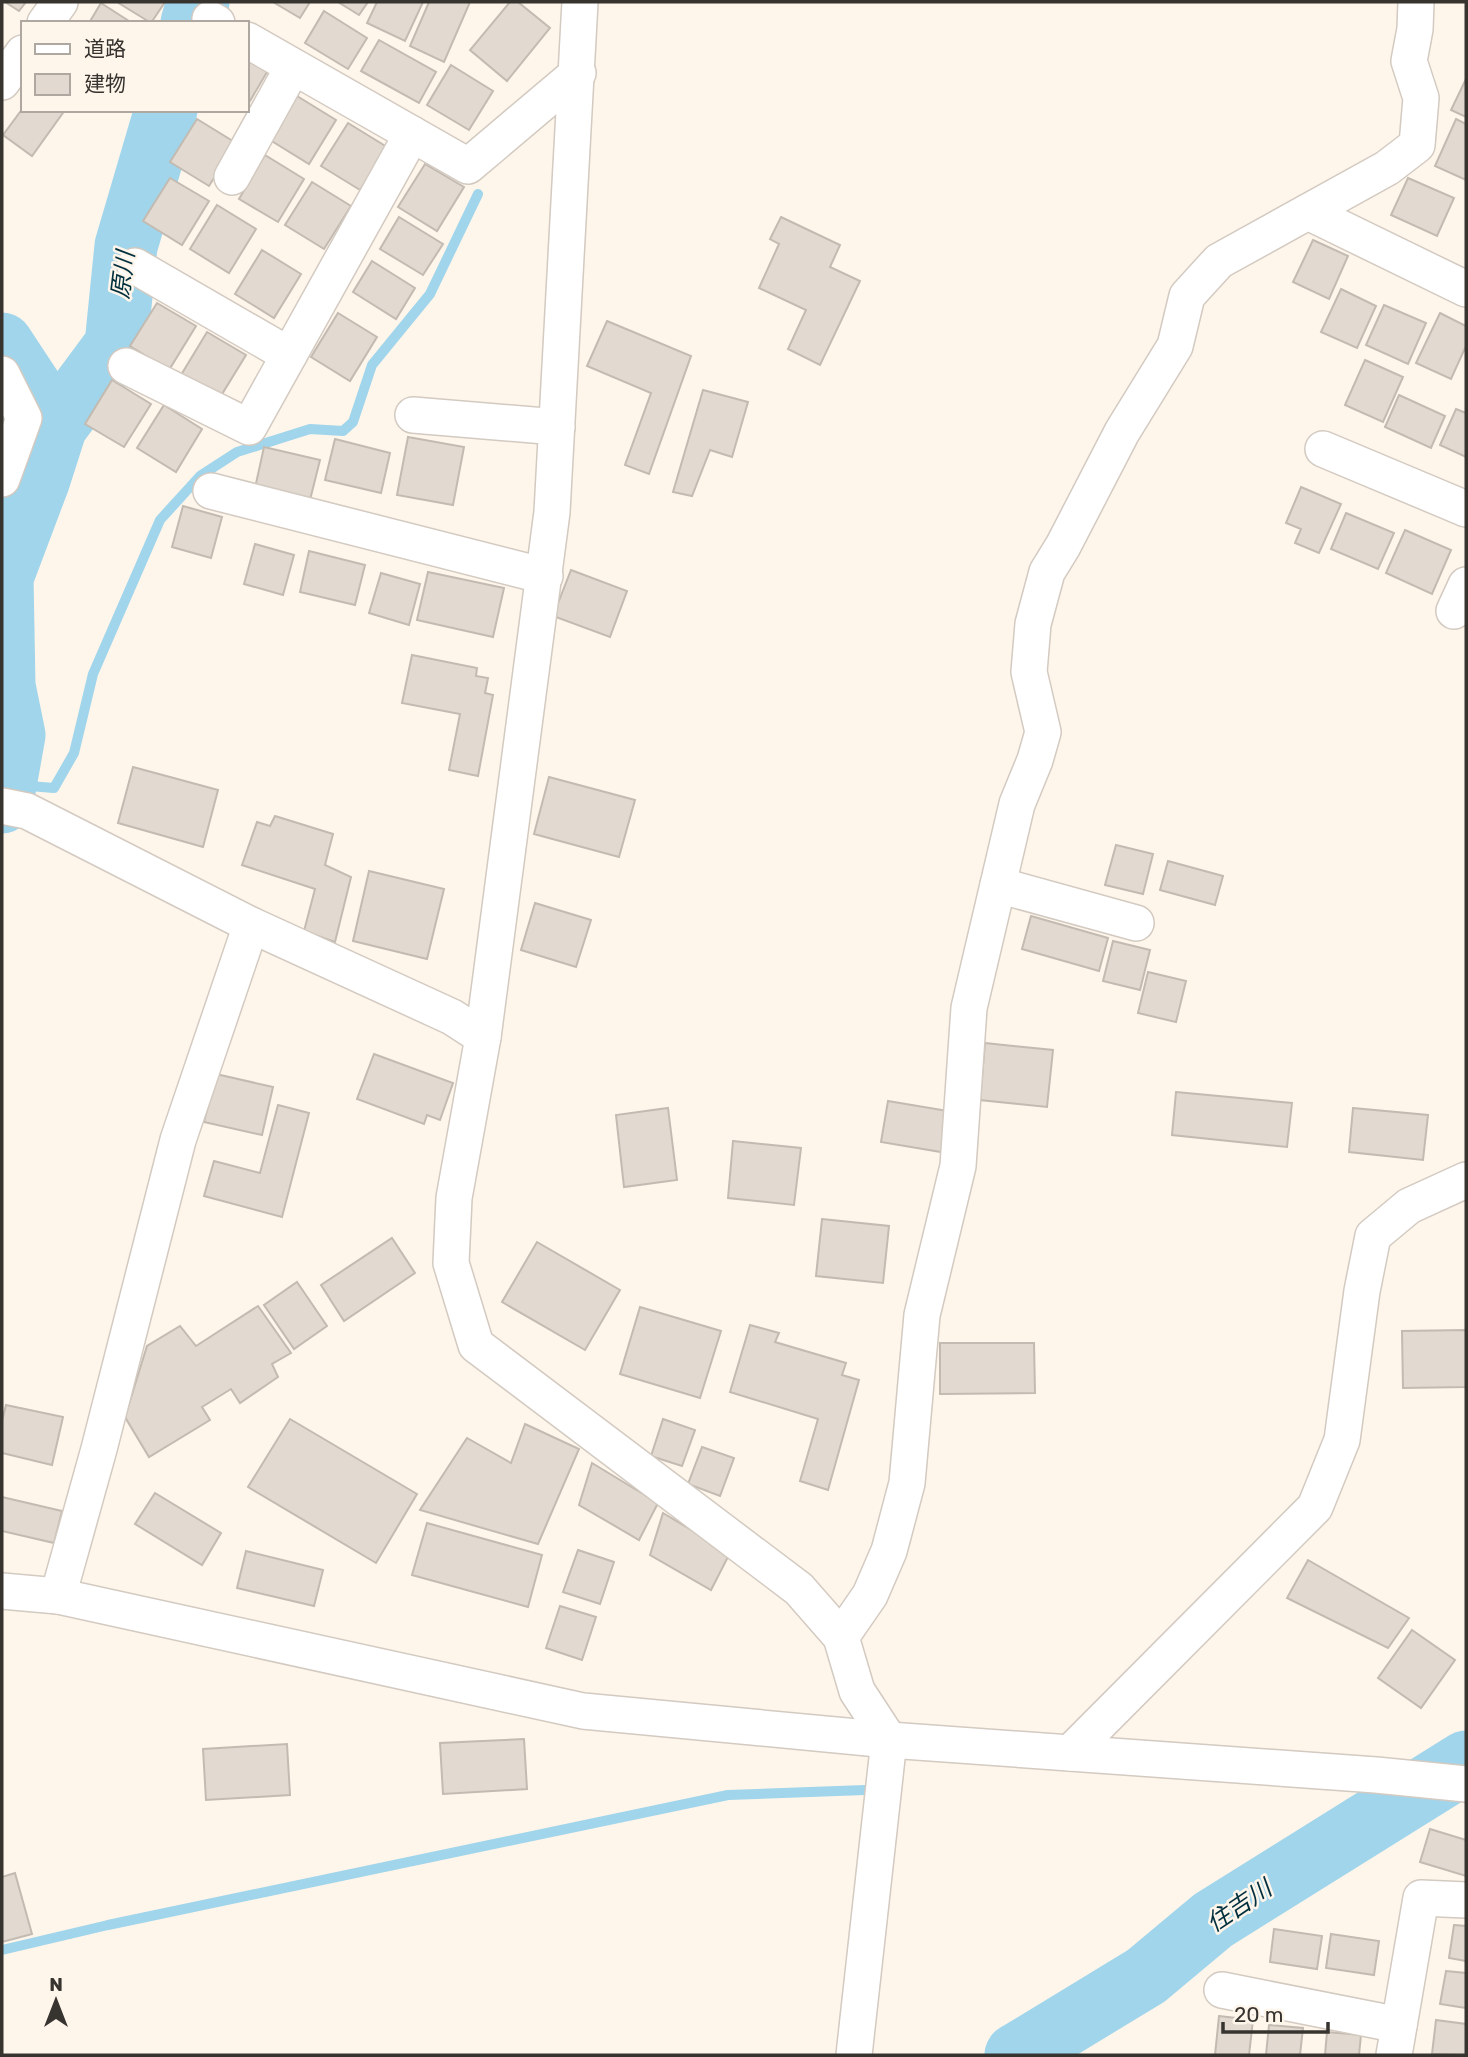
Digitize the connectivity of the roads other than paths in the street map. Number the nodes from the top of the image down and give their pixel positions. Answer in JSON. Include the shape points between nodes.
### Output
{"nodes":[{"id":1,"x":60,"y":2,"type":"edge"},
{"id":2,"x":1416,"y":2,"type":"edge"},
{"id":3,"x":571,"y":5,"type":"edge"},
{"id":4,"x":46,"y":21,"type":"edge"},
{"id":5,"x":248,"y":41,"type":"edge"},
{"id":6,"x":21,"y":56,"type":"edge"},
{"id":7,"x":293,"y":67,"type":"junction"},
{"id":8,"x":578,"y":73,"type":"junction"},
{"id":9,"x":2,"y":82,"type":"edge"},
{"id":10,"x":412,"y":134,"type":"junction"},
{"id":11,"x":233,"y":177,"type":"dead end"},
{"id":12,"x":1308,"y":212,"type":"junction"},
{"id":13,"x":135,"y":266,"type":"dead end"},
{"id":14,"x":1464,"y":280,"type":"edge"},
{"id":15,"x":289,"y":355,"type":"junction"},
{"id":16,"x":126,"y":366,"type":"dead end"},
{"id":17,"x":2,"y":374,"type":"edge"},
{"id":18,"x":412,"y":415,"type":"dead end"},
{"id":19,"x":557,"y":427,"type":"junction"},
{"id":20,"x":1323,"y":449,"type":"dead end"},
{"id":21,"x":2,"y":479,"type":"edge"},
{"id":22,"x":211,"y":491,"type":"dead end"},
{"id":23,"x":1466,"y":509,"type":"edge"},
{"id":24,"x":545,"y":576,"type":"junction"},
{"id":25,"x":14,"y":808,"type":"edge"},
{"id":26,"x":998,"y":885,"type":"junction"},
{"id":27,"x":1136,"y":923,"type":"dead end"},
{"id":28,"x":251,"y":925,"type":"junction"},
{"id":29,"x":483,"y":1037,"type":"junction"},
{"id":30,"x":1466,"y":1180,"type":"edge"},
{"id":31,"x":2,"y":1591,"type":"edge"},
{"id":32,"x":58,"y":1596,"type":"junction"},
{"id":33,"x":841,"y":1637,"type":"junction"},
{"id":34,"x":889,"y":1740,"type":"junction"},
{"id":35,"x":1070,"y":1753,"type":"junction"},
{"id":36,"x":1466,"y":1784,"type":"edge"},
{"id":37,"x":1466,"y":1900,"type":"edge"},
{"id":38,"x":1222,"y":1990,"type":"dead end"},
{"id":39,"x":1396,"y":2040,"type":"edge"},
{"id":40,"x":855,"y":2055,"type":"edge"}],
"edges":[{"from":1,"to":4,"type":"street"},
{"from":2,"to":12,"type":"street","via":[[1409,61],[1422,98],[1417,145],[1387,168]]},
{"from":3,"to":8,"type":"street"},
{"from":5,"to":7,"type":"street"},
{"from":6,"to":9,"type":"street"},
{"from":7,"to":10,"type":"street"},
{"from":7,"to":11,"type":"street"},
{"from":8,"to":10,"type":"street","via":[[468,166]]},
{"from":8,"to":19,"type":"street"},
{"from":10,"to":15,"type":"street"},
{"from":12,"to":14,"type":"street"},
{"from":12,"to":26,"type":"street","via":[[1219,261],[1187,296],[1175,346],[1122,432],[1047,572],[1033,624],[1028,672],[1043,732],[1017,804]]},
{"from":13,"to":15,"type":"street"},
{"from":15,"to":16,"type":"street","via":[[249,427]]},
{"from":17,"to":21,"type":"street","via":[[24,418]]},
{"from":18,"to":19,"type":"street"},
{"from":19,"to":24,"type":"street"},
{"from":20,"to":23,"type":"street"},
{"from":22,"to":24,"type":"street"},
{"from":24,"to":29,"type":"street"},
{"from":25,"to":28,"type":"street"},
{"from":26,"to":27,"type":"street"},
{"from":26,"to":33,"type":"street","via":[[969,1008],[958,1166],[922,1315],[907,1483],[889,1551],[870,1595]]},
{"from":28,"to":29,"type":"street","via":[[452,1017]]},
{"from":28,"to":32,"type":"street","via":[[178,1140]]},
{"from":29,"to":33,"type":"street","via":[[454,1198],[451,1264],[476,1345],[799,1589]]},
{"from":30,"to":35,"type":"street","via":[[1409,1206],[1373,1236],[1342,1440],[1315,1507]]},
{"from":31,"to":32,"type":"street"},
{"from":32,"to":34,"type":"street","via":[[583,1711]]},
{"from":33,"to":34,"type":"street","via":[[857,1691]]},
{"from":34,"to":35,"type":"street"},
{"from":34,"to":40,"type":"street"},
{"from":35,"to":36,"type":"street"},
{"from":37,"to":39,"type":"street","via":[[1420,1898]]},
{"from":38,"to":39,"type":"street"}]}
